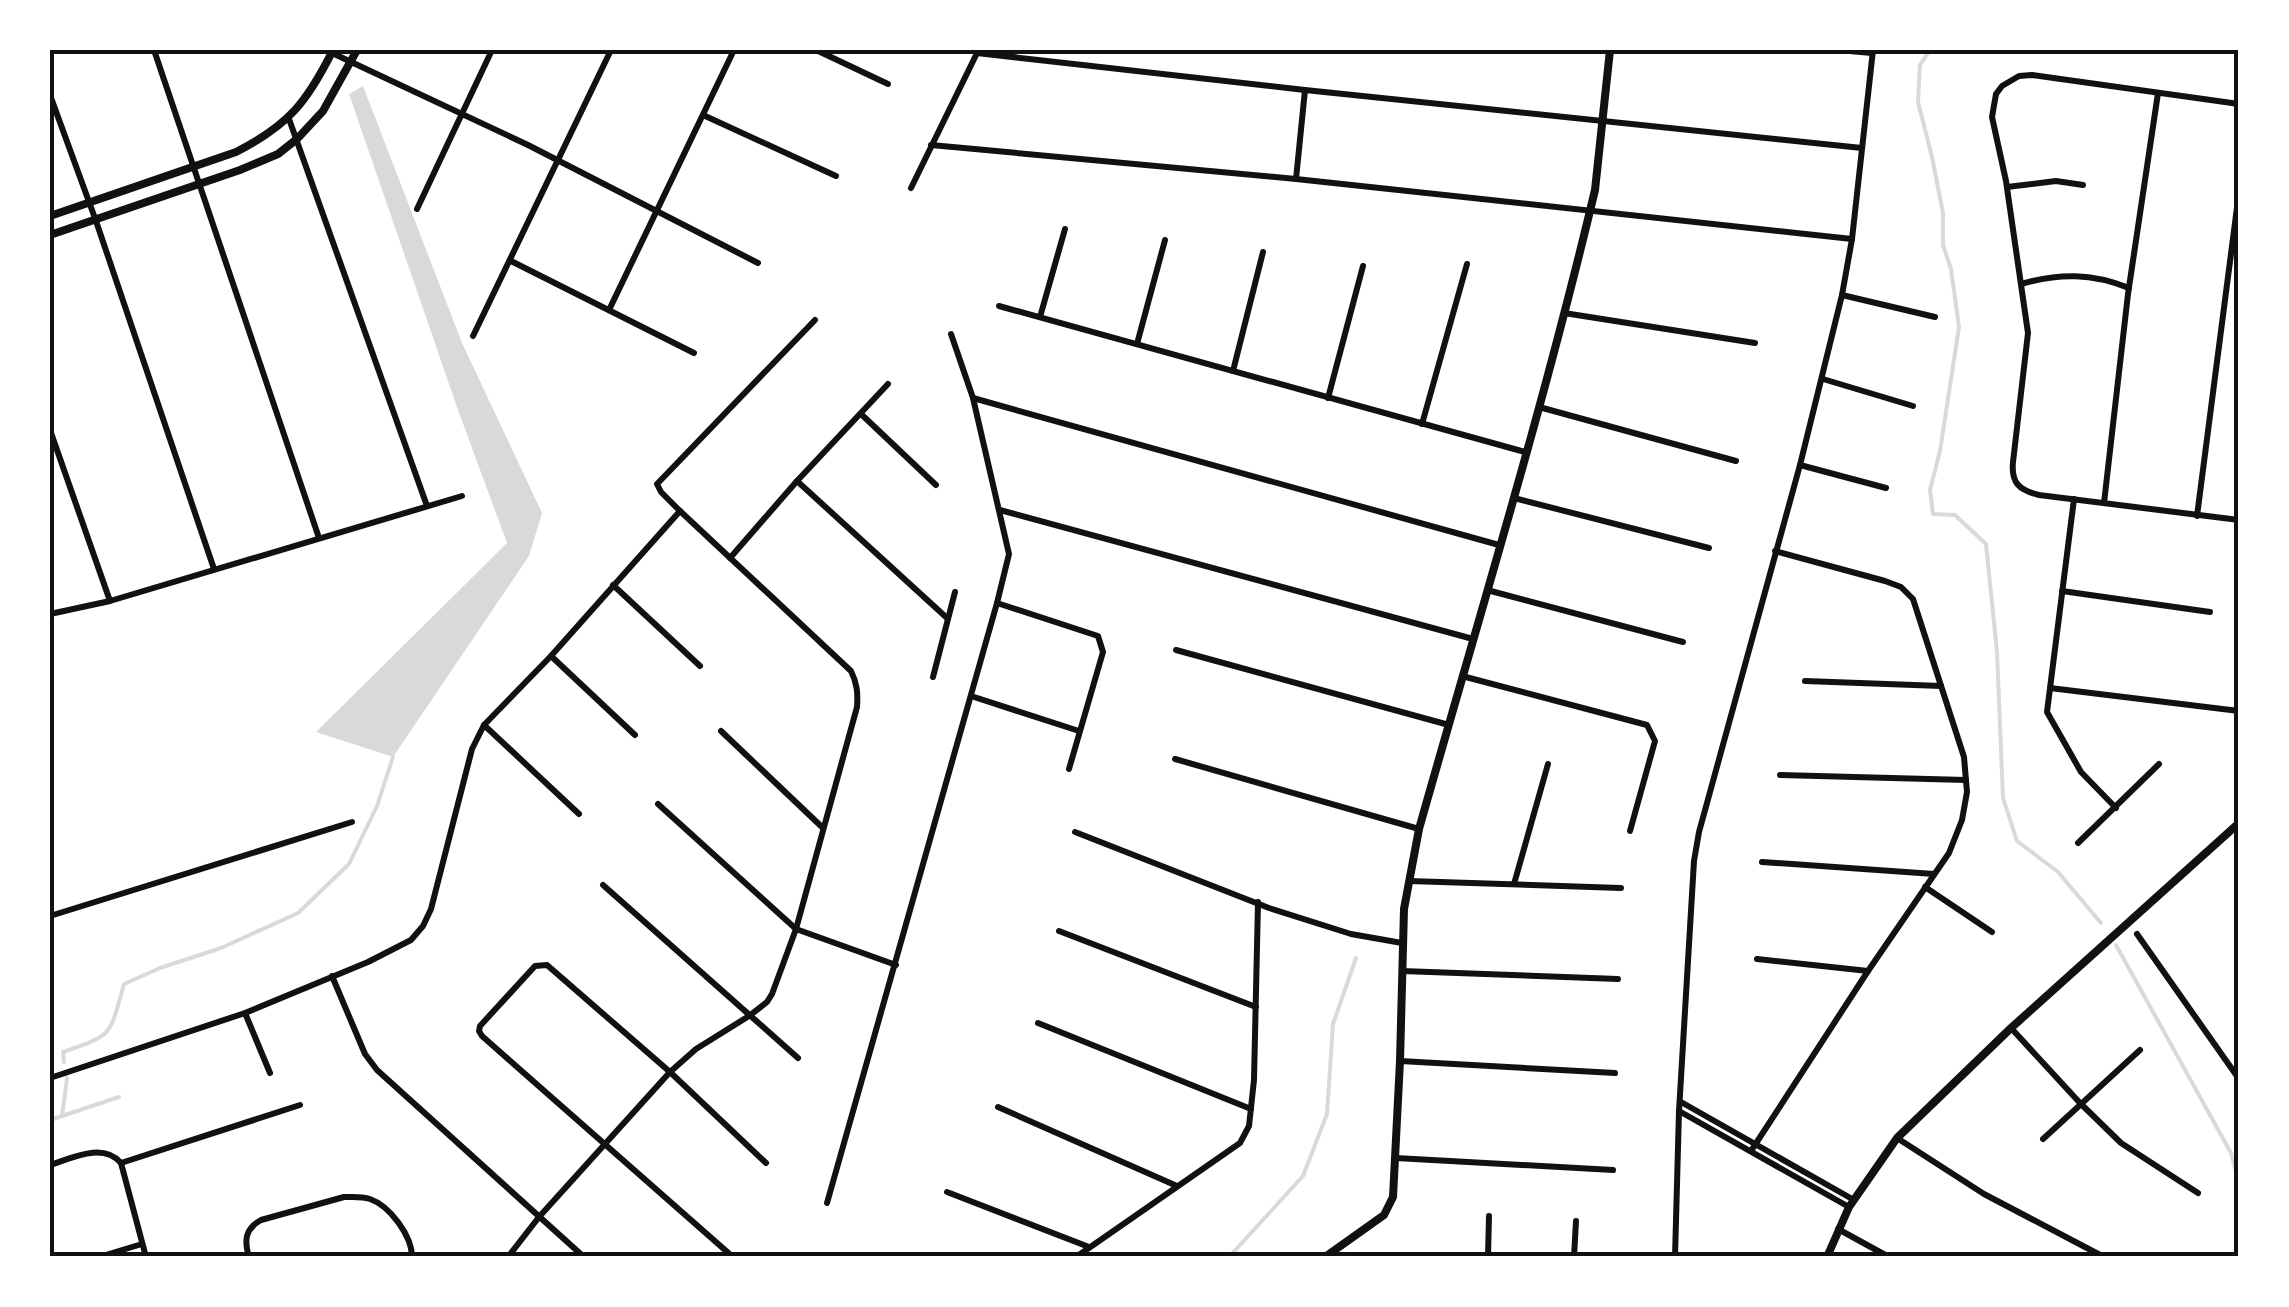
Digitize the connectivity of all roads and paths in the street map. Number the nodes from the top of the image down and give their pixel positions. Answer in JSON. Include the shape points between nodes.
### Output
{"nodes":[{"id":1,"x":154,"y":50,"type":"edge"},
{"id":2,"x":357,"y":50,"type":"edge"},
{"id":3,"x":492,"y":50,"type":"edge"},
{"id":4,"x":610,"y":50,"type":"edge"},
{"id":5,"x":734,"y":50,"type":"edge"},
{"id":6,"x":816,"y":50,"type":"edge"},
{"id":7,"x":1610,"y":50,"type":"edge"},
{"id":8,"x":1838,"y":50,"type":"edge"},
{"id":9,"x":332,"y":51,"type":"edge"},
{"id":10,"x":978,"y":51,"type":"edge"},
{"id":11,"x":1873,"y":52,"type":"edge"},
{"id":12,"x":352,"y":62,"type":"junction"},
{"id":13,"x":888,"y":84,"type":"dead end"},
{"id":14,"x":1305,"y":90,"type":"junction"},
{"id":15,"x":2158,"y":92,"type":"junction"},
{"id":16,"x":50,"y":95,"type":"edge"},
{"id":17,"x":2239,"y":104,"type":"edge"},
{"id":18,"x":461,"y":115,"type":"junction"},
{"id":19,"x":703,"y":115,"type":"junction"},
{"id":20,"x":289,"y":118,"type":"junction"},
{"id":21,"x":1603,"y":120,"type":"junction"},
{"id":22,"x":298,"y":139,"type":"junction"},
{"id":23,"x":931,"y":145,"type":"junction"},
{"id":24,"x":1862,"y":148,"type":"junction"},
{"id":25,"x":558,"y":160,"type":"junction"},
{"id":26,"x":195,"y":167,"type":"junction"},
{"id":27,"x":836,"y":176,"type":"dead end"},
{"id":28,"x":1296,"y":180,"type":"junction"},
{"id":29,"x":200,"y":184,"type":"junction"},
{"id":30,"x":2083,"y":185,"type":"dead end"},
{"id":31,"x":2007,"y":187,"type":"junction"},
{"id":32,"x":910,"y":188,"type":"dead end"},
{"id":33,"x":2239,"y":192,"type":"edge"},
{"id":34,"x":88,"y":204,"type":"junction"},
{"id":35,"x":418,"y":209,"type":"dead end"},
{"id":36,"x":658,"y":210,"type":"junction"},
{"id":37,"x":1590,"y":211,"type":"junction"},
{"id":38,"x":50,"y":216,"type":"edge"},
{"id":39,"x":96,"y":221,"type":"junction"},
{"id":40,"x":1065,"y":229,"type":"dead end"},
{"id":41,"x":50,"y":236,"type":"edge"},
{"id":42,"x":1852,"y":239,"type":"junction"},
{"id":43,"x":1165,"y":240,"type":"dead end"},
{"id":44,"x":1263,"y":252,"type":"dead end"},
{"id":45,"x":511,"y":260,"type":"junction"},
{"id":46,"x":758,"y":263,"type":"dead end"},
{"id":47,"x":1467,"y":264,"type":"dead end"},
{"id":48,"x":1363,"y":266,"type":"dead end"},
{"id":49,"x":2021,"y":284,"type":"junction"},
{"id":50,"x":2129,"y":288,"type":"junction"},
{"id":51,"x":1842,"y":295,"type":"junction"},
{"id":52,"x":999,"y":306,"type":"dead end"},
{"id":53,"x":609,"y":310,"type":"junction"},
{"id":54,"x":1564,"y":313,"type":"junction"},
{"id":55,"x":1040,"y":317,"type":"junction"},
{"id":56,"x":1935,"y":317,"type":"dead end"},
{"id":57,"x":815,"y":320,"type":"dead end"},
{"id":58,"x":951,"y":334,"type":"dead end"},
{"id":59,"x":473,"y":336,"type":"dead end"},
{"id":60,"x":1755,"y":343,"type":"dead end"},
{"id":61,"x":1137,"y":344,"type":"junction"},
{"id":62,"x":694,"y":353,"type":"dead end"},
{"id":63,"x":1233,"y":371,"type":"junction"},
{"id":64,"x":1823,"y":379,"type":"junction"},
{"id":65,"x":888,"y":384,"type":"dead end"},
{"id":66,"x":973,"y":398,"type":"junction"},
{"id":67,"x":1328,"y":398,"type":"junction"},
{"id":68,"x":1913,"y":406,"type":"dead end"},
{"id":69,"x":1538,"y":407,"type":"junction"},
{"id":70,"x":861,"y":414,"type":"junction"},
{"id":71,"x":1422,"y":424,"type":"junction"},
{"id":72,"x":50,"y":430,"type":"edge"},
{"id":73,"x":1525,"y":452,"type":"junction"},
{"id":74,"x":1736,"y":461,"type":"dead end"},
{"id":75,"x":1800,"y":464,"type":"junction"},
{"id":76,"x":796,"y":481,"type":"junction"},
{"id":77,"x":936,"y":485,"type":"dead end"},
{"id":78,"x":1886,"y":488,"type":"dead end"},
{"id":79,"x":462,"y":496,"type":"dead end"},
{"id":80,"x":1513,"y":497,"type":"junction"},
{"id":81,"x":2074,"y":499,"type":"junction"},
{"id":82,"x":2104,"y":502,"type":"junction"},
{"id":83,"x":427,"y":506,"type":"junction"},
{"id":84,"x":1000,"y":510,"type":"junction"},
{"id":85,"x":680,"y":511,"type":"junction"},
{"id":86,"x":2197,"y":516,"type":"junction"},
{"id":87,"x":2239,"y":520,"type":"edge"},
{"id":88,"x":319,"y":538,"type":"junction"},
{"id":89,"x":1500,"y":545,"type":"junction"},
{"id":90,"x":1709,"y":548,"type":"dead end"},
{"id":91,"x":1775,"y":551,"type":"junction"},
{"id":92,"x":730,"y":558,"type":"junction"},
{"id":93,"x":214,"y":570,"type":"junction"},
{"id":94,"x":614,"y":585,"type":"junction"},
{"id":95,"x":1487,"y":590,"type":"junction"},
{"id":96,"x":955,"y":592,"type":"dead end"},
{"id":97,"x":2062,"y":592,"type":"junction"},
{"id":98,"x":110,"y":601,"type":"junction"},
{"id":99,"x":998,"y":603,"type":"junction"},
{"id":100,"x":2210,"y":612,"type":"dead end"},
{"id":101,"x":50,"y":614,"type":"edge"},
{"id":102,"x":947,"y":618,"type":"junction"},
{"id":103,"x":1474,"y":639,"type":"junction"},
{"id":104,"x":1683,"y":642,"type":"dead end"},
{"id":105,"x":1176,"y":650,"type":"dead end"},
{"id":106,"x":551,"y":656,"type":"junction"},
{"id":107,"x":700,"y":666,"type":"dead end"},
{"id":108,"x":1462,"y":676,"type":"junction"},
{"id":109,"x":933,"y":677,"type":"dead end"},
{"id":110,"x":1805,"y":681,"type":"dead end"},
{"id":111,"x":1941,"y":686,"type":"junction"},
{"id":112,"x":2050,"y":688,"type":"junction"},
{"id":113,"x":971,"y":696,"type":"junction"},
{"id":114,"x":2239,"y":712,"type":"edge"},
{"id":115,"x":1449,"y":724,"type":"junction"},
{"id":116,"x":484,"y":725,"type":"junction"},
{"id":117,"x":721,"y":730,"type":"dead end"},
{"id":118,"x":1080,"y":732,"type":"junction"},
{"id":119,"x":635,"y":735,"type":"dead end"},
{"id":120,"x":1174,"y":759,"type":"dead end"},
{"id":121,"x":1548,"y":764,"type":"dead end"},
{"id":122,"x":2159,"y":764,"type":"dead end"},
{"id":123,"x":1069,"y":769,"type":"dead end"},
{"id":124,"x":1780,"y":776,"type":"dead end"},
{"id":125,"x":1966,"y":780,"type":"junction"},
{"id":126,"x":658,"y":804,"type":"dead end"},
{"id":127,"x":2116,"y":808,"type":"junction"},
{"id":128,"x":579,"y":814,"type":"dead end"},
{"id":129,"x":352,"y":822,"type":"dead end"},
{"id":130,"x":2239,"y":823,"type":"edge"},
{"id":131,"x":823,"y":828,"type":"junction"},
{"id":132,"x":1419,"y":829,"type":"junction"},
{"id":133,"x":1630,"y":831,"type":"dead end"},
{"id":134,"x":1074,"y":832,"type":"dead end"},
{"id":135,"x":2078,"y":843,"type":"dead end"},
{"id":136,"x":1762,"y":862,"type":"dead end"},
{"id":137,"x":1934,"y":874,"type":"junction"},
{"id":138,"x":1408,"y":881,"type":"junction"},
{"id":139,"x":1514,"y":884,"type":"junction"},
{"id":140,"x":602,"y":885,"type":"dead end"},
{"id":141,"x":1925,"y":887,"type":"junction"},
{"id":142,"x":1621,"y":888,"type":"dead end"},
{"id":143,"x":1258,"y":902,"type":"junction"},
{"id":144,"x":50,"y":916,"type":"edge"},
{"id":145,"x":796,"y":929,"type":"junction"},
{"id":146,"x":1059,"y":930,"type":"dead end"},
{"id":147,"x":1992,"y":932,"type":"dead end"},
{"id":148,"x":2136,"y":934,"type":"dead end"},
{"id":149,"x":1402,"y":943,"type":"junction"},
{"id":150,"x":1757,"y":958,"type":"dead end"},
{"id":151,"x":896,"y":965,"type":"junction"},
{"id":152,"x":1868,"y":970,"type":"junction"},
{"id":153,"x":1402,"y":971,"type":"junction"},
{"id":154,"x":332,"y":976,"type":"junction"},
{"id":155,"x":1618,"y":980,"type":"dead end"},
{"id":156,"x":1256,"y":1007,"type":"junction"},
{"id":157,"x":245,"y":1012,"type":"junction"},
{"id":158,"x":749,"y":1016,"type":"junction"},
{"id":159,"x":1038,"y":1023,"type":"dead end"},
{"id":160,"x":2011,"y":1028,"type":"junction"},
{"id":161,"x":2140,"y":1050,"type":"dead end"},
{"id":162,"x":798,"y":1058,"type":"dead end"},
{"id":163,"x":1400,"y":1061,"type":"junction"},
{"id":164,"x":270,"y":1072,"type":"dead end"},
{"id":165,"x":670,"y":1072,"type":"junction"},
{"id":166,"x":1615,"y":1073,"type":"dead end"},
{"id":167,"x":50,"y":1078,"type":"edge"},
{"id":168,"x":2239,"y":1079,"type":"edge"},
{"id":169,"x":2080,"y":1103,"type":"junction"},
{"id":170,"x":300,"y":1105,"type":"dead end"},
{"id":171,"x":1680,"y":1106,"type":"junction"},
{"id":172,"x":998,"y":1107,"type":"dead end"},
{"id":173,"x":1251,"y":1109,"type":"junction"},
{"id":174,"x":1897,"y":1138,"type":"junction"},
{"id":175,"x":2043,"y":1139,"type":"dead end"},
{"id":176,"x":606,"y":1142,"type":"junction"},
{"id":177,"x":1756,"y":1142,"type":"junction"},
{"id":178,"x":1751,"y":1152,"type":"junction"},
{"id":179,"x":1396,"y":1158,"type":"junction"},
{"id":180,"x":121,"y":1163,"type":"junction"},
{"id":181,"x":766,"y":1163,"type":"dead end"},
{"id":182,"x":50,"y":1165,"type":"edge"},
{"id":183,"x":1613,"y":1170,"type":"dead end"},
{"id":184,"x":1177,"y":1186,"type":"junction"},
{"id":185,"x":948,"y":1192,"type":"dead end"},
{"id":186,"x":2198,"y":1194,"type":"dead end"},
{"id":187,"x":828,"y":1203,"type":"dead end"},
{"id":188,"x":1851,"y":1204,"type":"junction"},
{"id":189,"x":1489,"y":1216,"type":"dead end"},
{"id":190,"x":539,"y":1217,"type":"junction"},
{"id":191,"x":1576,"y":1221,"type":"dead end"},
{"id":192,"x":1838,"y":1230,"type":"junction"},
{"id":193,"x":142,"y":1244,"type":"junction"},
{"id":194,"x":1089,"y":1247,"type":"junction"},
{"id":195,"x":1338,"y":1254,"type":"edge"},
{"id":196,"x":99,"y":1257,"type":"edge"},
{"id":197,"x":146,"y":1257,"type":"edge"},
{"id":198,"x":249,"y":1257,"type":"edge"},
{"id":199,"x":412,"y":1257,"type":"edge"},
{"id":200,"x":508,"y":1257,"type":"edge"},
{"id":201,"x":584,"y":1257,"type":"edge"},
{"id":202,"x":733,"y":1257,"type":"edge"},
{"id":203,"x":1076,"y":1257,"type":"edge"},
{"id":204,"x":1326,"y":1257,"type":"edge"},
{"id":205,"x":1488,"y":1257,"type":"edge"},
{"id":206,"x":1574,"y":1257,"type":"edge"},
{"id":207,"x":1675,"y":1257,"type":"edge"},
{"id":208,"x":1827,"y":1257,"type":"edge"},
{"id":209,"x":1888,"y":1257,"type":"edge"},
{"id":210,"x":2104,"y":1257,"type":"edge"}],
"edges":[{"from":1,"to":26,"type":"street"},
{"from":2,"to":12,"type":"street"},
{"from":3,"to":18,"type":"street"},
{"from":4,"to":25,"type":"street"},
{"from":5,"to":19,"type":"street"},
{"from":6,"to":13,"type":"street"},
{"from":7,"to":21,"type":"street"},
{"from":8,"to":11,"type":"street"},
{"from":9,"to":12,"type":"street"},
{"from":9,"to":20,"type":"street"},
{"from":10,"to":14,"type":"street"},
{"from":10,"to":23,"type":"street"},
{"from":11,"to":24,"type":"street"},
{"from":12,"to":18,"type":"street"},
{"from":12,"to":22,"type":"street","via":[[324,112]]},
{"from":14,"to":21,"type":"street"},
{"from":14,"to":28,"type":"street"},
{"from":15,"to":17,"type":"street"},
{"from":15,"to":31,"type":"street","via":[[2032,75],[2010,80],[1996,94],[1992,117]]},
{"from":15,"to":50,"type":"street"},
{"from":16,"to":34,"type":"street"},
{"from":18,"to":25,"type":"street"},
{"from":18,"to":35,"type":"street"},
{"from":19,"to":27,"type":"street"},
{"from":19,"to":36,"type":"street"},
{"from":20,"to":22,"type":"street"},
{"from":20,"to":26,"type":"street","via":[[262,140]]},
{"from":21,"to":24,"type":"street"},
{"from":21,"to":37,"type":"street"},
{"from":22,"to":29,"type":"street","via":[[278,154]]},
{"from":22,"to":83,"type":"street"},
{"from":23,"to":28,"type":"street"},
{"from":23,"to":32,"type":"street"},
{"from":24,"to":42,"type":"street"},
{"from":25,"to":36,"type":"street"},
{"from":25,"to":45,"type":"street"},
{"from":26,"to":29,"type":"street"},
{"from":26,"to":34,"type":"street"},
{"from":28,"to":37,"type":"street"},
{"from":29,"to":39,"type":"street"},
{"from":29,"to":88,"type":"street"},
{"from":30,"to":31,"type":"street"},
{"from":31,"to":49,"type":"street"},
{"from":33,"to":86,"type":"street"},
{"from":34,"to":38,"type":"street"},
{"from":34,"to":39,"type":"street"},
{"from":36,"to":46,"type":"street"},
{"from":36,"to":53,"type":"street"},
{"from":37,"to":42,"type":"street"},
{"from":37,"to":54,"type":"street"},
{"from":39,"to":41,"type":"street"},
{"from":39,"to":93,"type":"street"},
{"from":40,"to":55,"type":"street"},
{"from":42,"to":51,"type":"street"},
{"from":43,"to":61,"type":"street"},
{"from":44,"to":63,"type":"street"},
{"from":45,"to":53,"type":"street"},
{"from":45,"to":59,"type":"street"},
{"from":47,"to":71,"type":"street"},
{"from":48,"to":67,"type":"street"},
{"from":49,"to":50,"type":"street","via":[[2089,276]]},
{"from":49,"to":81,"type":"street","via":[[2028,349],[2013,479],[2028,492]]},
{"from":50,"to":82,"type":"street"},
{"from":51,"to":56,"type":"street"},
{"from":51,"to":64,"type":"street"},
{"from":52,"to":55,"type":"street"},
{"from":53,"to":62,"type":"street"},
{"from":54,"to":60,"type":"street"},
{"from":54,"to":69,"type":"street"},
{"from":55,"to":61,"type":"street"},
{"from":57,"to":85,"type":"street","via":[[657,484]]},
{"from":58,"to":66,"type":"street"},
{"from":61,"to":63,"type":"street"},
{"from":63,"to":67,"type":"street"},
{"from":64,"to":68,"type":"street"},
{"from":64,"to":75,"type":"street"},
{"from":65,"to":70,"type":"street"},
{"from":66,"to":84,"type":"street"},
{"from":66,"to":89,"type":"street"},
{"from":67,"to":71,"type":"street"},
{"from":69,"to":73,"type":"street"},
{"from":69,"to":74,"type":"street"},
{"from":70,"to":76,"type":"street"},
{"from":70,"to":77,"type":"street"},
{"from":71,"to":73,"type":"street"},
{"from":72,"to":98,"type":"street"},
{"from":73,"to":80,"type":"street"},
{"from":75,"to":78,"type":"street"},
{"from":75,"to":91,"type":"street"},
{"from":76,"to":92,"type":"street"},
{"from":76,"to":102,"type":"street"},
{"from":79,"to":83,"type":"street"},
{"from":80,"to":89,"type":"street"},
{"from":80,"to":90,"type":"street"},
{"from":81,"to":82,"type":"street"},
{"from":81,"to":97,"type":"street"},
{"from":82,"to":86,"type":"street"},
{"from":83,"to":88,"type":"street"},
{"from":84,"to":99,"type":"street","via":[[1009,554]]},
{"from":84,"to":103,"type":"street"},
{"from":85,"to":92,"type":"street"},
{"from":85,"to":94,"type":"street"},
{"from":86,"to":87,"type":"street"},
{"from":88,"to":93,"type":"street"},
{"from":89,"to":95,"type":"street"},
{"from":91,"to":111,"type":"street","via":[[1901,587],[1920,616]]},
{"from":91,"to":171,"type":"street","via":[[1694,861]]},
{"from":92,"to":131,"type":"street","via":[[851,671],[857,707]]},
{"from":93,"to":98,"type":"street"},
{"from":94,"to":106,"type":"street"},
{"from":94,"to":107,"type":"street"},
{"from":95,"to":103,"type":"street"},
{"from":95,"to":104,"type":"street"},
{"from":96,"to":102,"type":"street"},
{"from":97,"to":100,"type":"street"},
{"from":97,"to":112,"type":"street"},
{"from":98,"to":101,"type":"street"},
{"from":99,"to":113,"type":"street"},
{"from":99,"to":118,"type":"street","via":[[1098,636],[1103,652]]},
{"from":102,"to":109,"type":"street"},
{"from":103,"to":108,"type":"street"},
{"from":105,"to":115,"type":"street"},
{"from":106,"to":116,"type":"street"},
{"from":106,"to":119,"type":"street"},
{"from":108,"to":115,"type":"street"},
{"from":108,"to":133,"type":"street","via":[[1647,725],[1655,741]]},
{"from":110,"to":111,"type":"street"},
{"from":111,"to":125,"type":"street"},
{"from":112,"to":114,"type":"street"},
{"from":112,"to":127,"type":"street","via":[[2047,712],[2081,772]]},
{"from":113,"to":118,"type":"street"},
{"from":113,"to":151,"type":"street"},
{"from":115,"to":132,"type":"street"},
{"from":116,"to":128,"type":"street"},
{"from":116,"to":154,"type":"street","via":[[423,926],[405,945]]},
{"from":117,"to":131,"type":"street"},
{"from":118,"to":123,"type":"street"},
{"from":120,"to":132,"type":"street"},
{"from":121,"to":139,"type":"street"},
{"from":122,"to":127,"type":"street"},
{"from":124,"to":125,"type":"street"},
{"from":125,"to":137,"type":"street","via":[[1962,820]]},
{"from":126,"to":145,"type":"street"},
{"from":127,"to":135,"type":"street"},
{"from":129,"to":144,"type":"street"},
{"from":130,"to":160,"type":"street"},
{"from":131,"to":145,"type":"street"},
{"from":132,"to":138,"type":"street"},
{"from":134,"to":143,"type":"street"},
{"from":136,"to":137,"type":"street"},
{"from":137,"to":141,"type":"street"},
{"from":138,"to":139,"type":"street"},
{"from":138,"to":149,"type":"street"},
{"from":139,"to":142,"type":"street"},
{"from":140,"to":158,"type":"street"},
{"from":141,"to":147,"type":"street"},
{"from":141,"to":152,"type":"street"},
{"from":143,"to":149,"type":"street","via":[[1350,934]]},
{"from":143,"to":156,"type":"street"},
{"from":145,"to":151,"type":"street"},
{"from":145,"to":158,"type":"street","via":[[772,994]]},
{"from":146,"to":156,"type":"street"},
{"from":148,"to":168,"type":"street"},
{"from":149,"to":153,"type":"street"},
{"from":150,"to":152,"type":"street"},
{"from":151,"to":187,"type":"street"},
{"from":152,"to":177,"type":"street"},
{"from":153,"to":155,"type":"street"},
{"from":153,"to":163,"type":"street"},
{"from":154,"to":157,"type":"street"},
{"from":154,"to":190,"type":"street","via":[[377,1070]]},
{"from":156,"to":173,"type":"street"},
{"from":157,"to":164,"type":"street"},
{"from":157,"to":167,"type":"street"},
{"from":158,"to":162,"type":"street"},
{"from":158,"to":165,"type":"street"},
{"from":159,"to":173,"type":"street"},
{"from":160,"to":169,"type":"street"},
{"from":160,"to":174,"type":"street"},
{"from":161,"to":169,"type":"street"},
{"from":163,"to":166,"type":"street"},
{"from":163,"to":179,"type":"street"},
{"from":165,"to":176,"type":"street"},
{"from":165,"to":176,"type":"street","via":[[547,964],[535,966],[480,1026],[482,1036]]},
{"from":165,"to":181,"type":"street"},
{"from":169,"to":175,"type":"street"},
{"from":169,"to":186,"type":"street","via":[[2121,1143]]},
{"from":170,"to":180,"type":"street"},
{"from":171,"to":177,"type":"street"},
{"from":171,"to":178,"type":"street"},
{"from":171,"to":207,"type":"street"},
{"from":172,"to":184,"type":"street"},
{"from":173,"to":184,"type":"street","via":[[1240,1143]]},
{"from":174,"to":188,"type":"street"},
{"from":174,"to":210,"type":"street","via":[[1984,1194]]},
{"from":176,"to":190,"type":"street"},
{"from":176,"to":202,"type":"street"},
{"from":177,"to":178,"type":"street"},
{"from":177,"to":188,"type":"street"},
{"from":178,"to":188,"type":"street"},
{"from":179,"to":183,"type":"street"},
{"from":179,"to":195,"type":"street","via":[[1390,1206]]},
{"from":180,"to":182,"type":"street","via":[[95,1152]]},
{"from":180,"to":193,"type":"street"},
{"from":184,"to":194,"type":"street"},
{"from":185,"to":194,"type":"street"},
{"from":188,"to":192,"type":"street"},
{"from":189,"to":205,"type":"street"},
{"from":190,"to":200,"type":"street"},
{"from":190,"to":201,"type":"street"},
{"from":191,"to":206,"type":"street"},
{"from":192,"to":208,"type":"street"},
{"from":192,"to":209,"type":"street"},
{"from":193,"to":196,"type":"street"},
{"from":193,"to":197,"type":"street"},
{"from":194,"to":203,"type":"street"},
{"from":195,"to":204,"type":"street"},
{"from":198,"to":199,"type":"street","via":[[248,1230],[261,1220],[357,1196],[380,1204],[403,1228]]}]}
